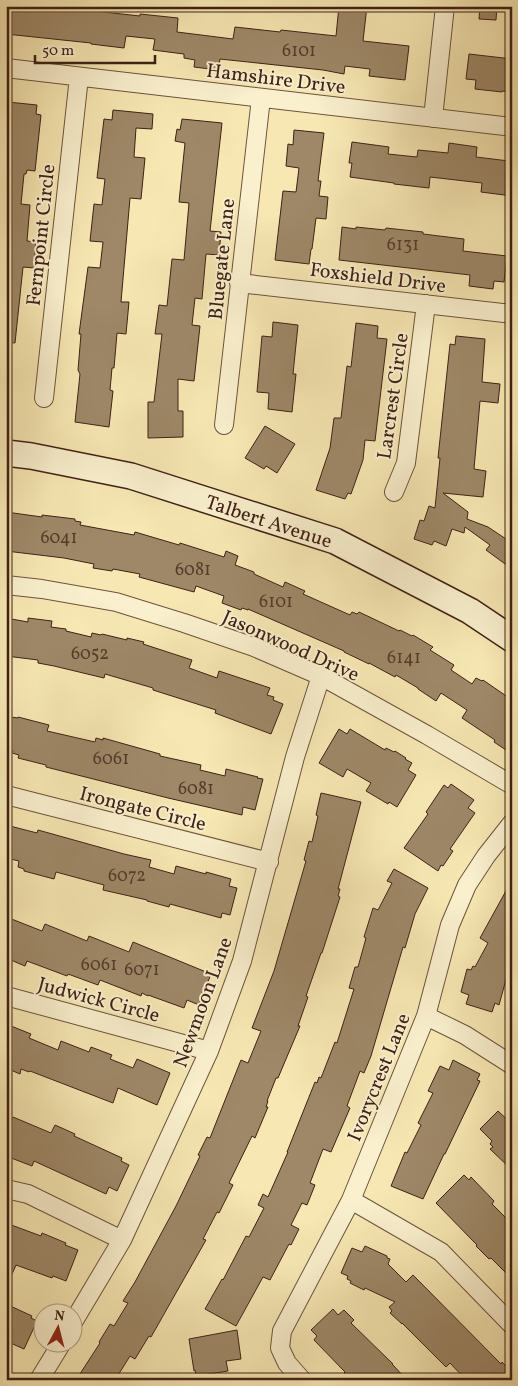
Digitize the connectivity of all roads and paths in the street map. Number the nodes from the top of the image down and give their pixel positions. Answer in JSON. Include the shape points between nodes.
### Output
{"nodes":[{"id":1,"x":445,"y":6,"type":"edge"},
{"id":2,"x":6,"y":68,"type":"edge"},
{"id":3,"x":79,"y":76,"type":"junction"},
{"id":4,"x":261,"y":98,"type":"junction"},
{"id":5,"x":433,"y":118,"type":"junction"},
{"id":6,"x":512,"y":127,"type":"edge"},
{"id":7,"x":239,"y":283,"type":"junction"},
{"id":8,"x":426,"y":304,"type":"junction"},
{"id":9,"x":512,"y":314,"type":"edge"},
{"id":10,"x":44,"y":398,"type":"dead end"},
{"id":11,"x":224,"y":425,"type":"dead end"},
{"id":12,"x":6,"y":453,"type":"edge"},
{"id":13,"x":394,"y":492,"type":"dead end"},
{"id":14,"x":6,"y":585,"type":"edge"},
{"id":15,"x":512,"y":640,"type":"edge"},
{"id":16,"x":321,"y":676,"type":"junction"},
{"id":17,"x":512,"y":785,"type":"edge"},
{"id":18,"x":6,"y":794,"type":"edge"},
{"id":19,"x":512,"y":823,"type":"edge"},
{"id":20,"x":269,"y":862,"type":"junction"},
{"id":21,"x":6,"y":996,"type":"edge"},
{"id":22,"x":426,"y":1016,"type":"junction"},
{"id":23,"x":209,"y":1051,"type":"junction"},
{"id":24,"x":512,"y":1065,"type":"edge"},
{"id":25,"x":6,"y":1189,"type":"edge"},
{"id":26,"x":351,"y":1200,"type":"junction"},
{"id":27,"x":122,"y":1240,"type":"junction"},
{"id":28,"x":82,"y":1307,"type":"edge"},
{"id":29,"x":512,"y":1325,"type":"edge"},
{"id":30,"x":55,"y":1354,"type":"edge"},
{"id":31,"x":39,"y":1380,"type":"edge"},
{"id":32,"x":302,"y":1380,"type":"edge"}],
"edges":[{"from":1,"to":5,"type":"street"},
{"from":2,"to":3,"type":"street","name":"Hamshire Drive"},
{"from":3,"to":4,"type":"street","name":"Hamshire Drive"},
{"from":3,"to":10,"type":"street","name":"Fernpoint Circle"},
{"from":4,"to":5,"type":"street","name":"Hamshire Drive"},
{"from":4,"to":7,"type":"street","name":"Bluegate Lane"},
{"from":5,"to":6,"type":"street","name":"Hamshire Drive"},
{"from":7,"to":8,"type":"street","name":"Foxshield Drive"},
{"from":7,"to":11,"type":"street","name":"Bluegate Lane"},
{"from":8,"to":9,"type":"street","name":"Foxshield Drive"},
{"from":8,"to":13,"type":"street","name":"Larcrest Circle","via":[[406,464]]},
{"from":12,"to":15,"type":"street","name":"Talbert Avenue","via":[[131,476],[335,542],[470,612]]},
{"from":14,"to":16,"type":"street","name":"Jasonwood Drive","via":[[116,602],[254,647]]},
{"from":16,"to":17,"type":"street","name":"Jasonwood Drive"},
{"from":16,"to":20,"type":"street","name":"Newmoon Lane","via":[[295,757]]},
{"from":18,"to":20,"type":"street","name":"Irongate Circle"},
{"from":19,"to":22,"type":"street","name":"Ivorycrest Lane","via":[[467,885],[450,925]]},
{"from":20,"to":23,"type":"street","name":"Newmoon Lane","via":[[242,961]]},
{"from":21,"to":23,"type":"street","name":"Judwick Circle"},
{"from":22,"to":24,"type":"street","via":[[466,1035]]},
{"from":22,"to":26,"type":"street","name":"Ivorycrest Lane"},
{"from":23,"to":27,"type":"street","name":"Newmoon Lane"},
{"from":25,"to":27,"type":"street","via":[[28,1194]]},
{"from":26,"to":29,"type":"street","via":[[441,1252]]},
{"from":26,"to":32,"type":"street","name":"Ivorycrest Lane","via":[[282,1331],[280,1348]]},
{"from":27,"to":28,"type":"street","name":"Newmoon Lane"},
{"from":30,"to":31,"type":"street"}]}
